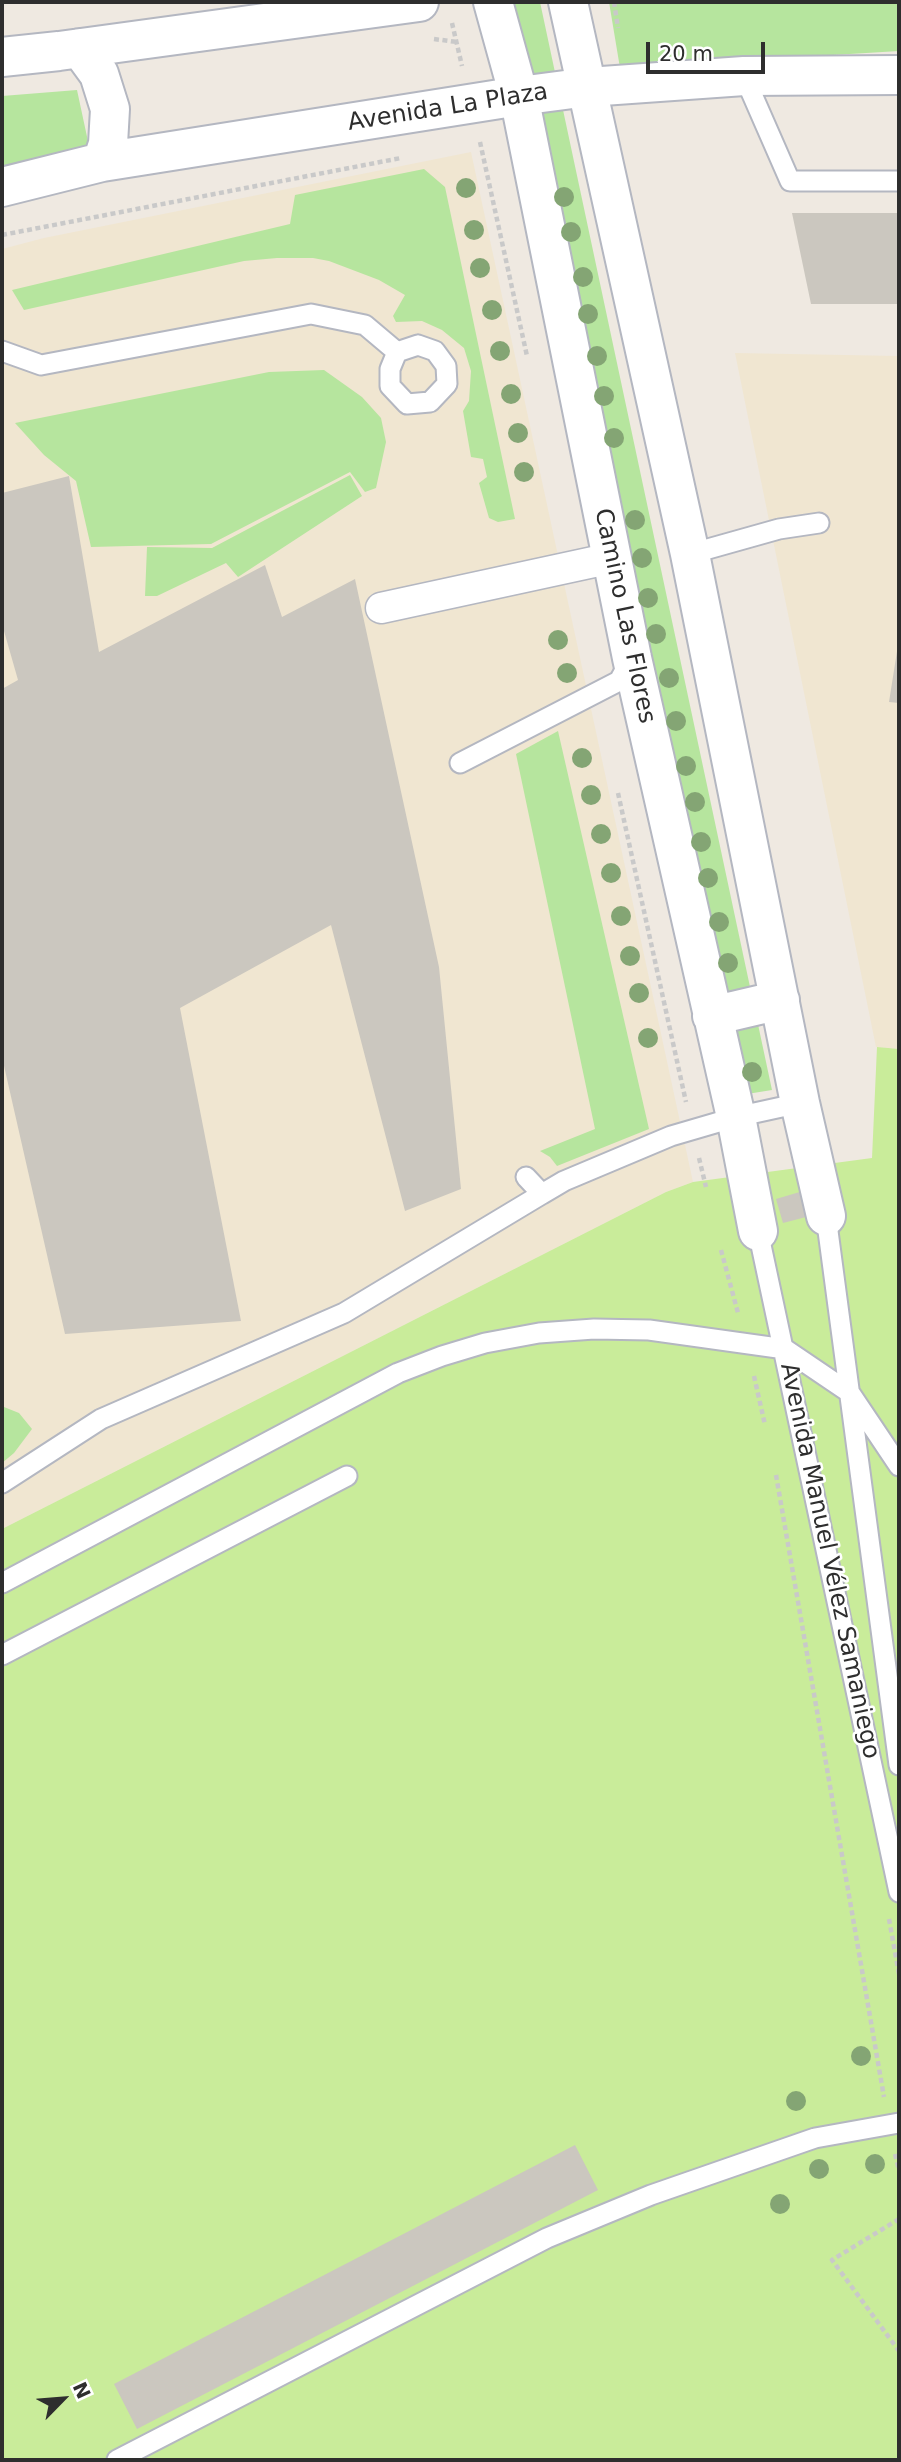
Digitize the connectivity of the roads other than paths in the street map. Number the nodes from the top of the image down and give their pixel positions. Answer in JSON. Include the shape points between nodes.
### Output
{"nodes":[{"id":1,"x":419,"y":2,"type":"edge"},
{"id":2,"x":493,"y":2,"type":"edge"},
{"id":3,"x":568,"y":2,"type":"edge"},
{"id":4,"x":354,"y":6,"type":"edge"},
{"id":5,"x":80,"y":48,"type":"junction"},
{"id":6,"x":2,"y":57,"type":"edge"},
{"id":7,"x":899,"y":75,"type":"edge"},
{"id":8,"x":744,"y":76,"type":"junction"},
{"id":9,"x":588,"y":87,"type":"junction"},
{"id":10,"x":519,"y":96,"type":"junction"},
{"id":11,"x":102,"y":162,"type":"junction"},
{"id":12,"x":899,"y":181,"type":"edge"},
{"id":13,"x":2,"y":187,"type":"edge"},
{"id":14,"x":2,"y":351,"type":"edge"},
{"id":15,"x":397,"y":352,"type":"dead end"},
{"id":16,"x":818,"y":523,"type":"dead end"},
{"id":17,"x":690,"y":554,"type":"junction"},
{"id":18,"x":612,"y":558,"type":"junction"},
{"id":19,"x":381,"y":608,"type":"dead end"},
{"id":20,"x":632,"y":658,"type":"junction"},
{"id":21,"x":460,"y":763,"type":"dead end"},
{"id":22,"x":780,"y":1000,"type":"junction"},
{"id":23,"x":712,"y":1016,"type":"junction"},
{"id":24,"x":800,"y":1103,"type":"junction"},
{"id":25,"x":736,"y":1117,"type":"junction"},
{"id":26,"x":526,"y":1177,"type":"dead end"},
{"id":27,"x":542,"y":1194,"type":"junction"},
{"id":28,"x":828,"y":1226,"type":"joint"},
{"id":29,"x":758,"y":1231,"type":"joint"},
{"id":30,"x":785,"y":1349,"type":"junction"},
{"id":31,"x":850,"y":1393,"type":"junction"},
{"id":32,"x":899,"y":1465,"type":"edge"},
{"id":33,"x":347,"y":1476,"type":"dead end"},
{"id":34,"x":2,"y":1483,"type":"edge"},
{"id":35,"x":2,"y":1583,"type":"edge"},
{"id":36,"x":2,"y":1655,"type":"edge"},
{"id":37,"x":898,"y":1737,"type":"edge"},
{"id":38,"x":899,"y":1765,"type":"edge"},
{"id":39,"x":899,"y":1892,"type":"edge"},
{"id":40,"x":894,"y":2124,"type":"edge"},
{"id":41,"x":117,"y":2460,"type":"edge"}],
"edges":[{"from":1,"to":4,"type":"street"},
{"from":2,"to":10,"type":"street","name":"Camino Las Flores"},
{"from":3,"to":9,"type":"street"},
{"from":4,"to":5,"type":"street"},
{"from":5,"to":6,"type":"street"},
{"from":5,"to":11,"type":"street","via":[[99,74],[110,108]]},
{"from":7,"to":8,"type":"street","name":"Avenida La Plaza"},
{"from":8,"to":9,"type":"street","name":"Avenida La Plaza"},
{"from":8,"to":12,"type":"lane","via":[[790,181]]},
{"from":9,"to":10,"type":"street","name":"Avenida La Plaza"},
{"from":9,"to":17,"type":"street"},
{"from":10,"to":11,"type":"street","name":"Avenida La Plaza"},
{"from":10,"to":18,"type":"street","name":"Camino Las Flores"},
{"from":11,"to":13,"type":"street","name":"Avenida La Plaza"},
{"from":14,"to":15,"type":"lane","via":[[41,365],[311,314],[365,325]]},
{"from":16,"to":17,"type":"lane"},
{"from":17,"to":22,"type":"street"},
{"from":18,"to":19,"type":"street"},
{"from":18,"to":20,"type":"street","name":"Camino Las Flores"},
{"from":20,"to":21,"type":"lane","via":[[619,681]]},
{"from":20,"to":23,"type":"street","name":"Camino Las Flores"},
{"from":22,"to":23,"type":"street"},
{"from":22,"to":24,"type":"street"},
{"from":23,"to":25,"type":"street","name":"Camino Las Flores"},
{"from":24,"to":25,"type":"lane"},
{"from":24,"to":28,"type":"street"},
{"from":25,"to":27,"type":"lane","via":[[671,1136]]},
{"from":25,"to":29,"type":"street","name":"Camino Las Flores"},
{"from":26,"to":27,"type":"lane"},
{"from":27,"to":34,"type":"lane","via":[[344,1313],[101,1419]]},
{"from":28,"to":31,"type":"lane","name":"Avenida Manuel Vélez Samaniego"},
{"from":29,"to":30,"type":"lane","name":"Avenida Manuel Vélez Samaniego"},
{"from":30,"to":31,"type":"lane"},
{"from":30,"to":35,"type":"lane","via":[[649,1330],[539,1333],[485,1343],[398,1373]]},
{"from":30,"to":39,"type":"lane","name":"Avenida Manuel Vélez Samaniego"},
{"from":31,"to":32,"type":"lane"},
{"from":31,"to":37,"type":"lane","name":"Avenida Manuel Vélez Samaniego"},
{"from":33,"to":36,"type":"lane"},
{"from":37,"to":38,"type":"lane","name":"Avenida Manuel Vélez Samaniego"},
{"from":40,"to":41,"type":"lane","via":[[816,2137],[651,2195],[547,2238]]}]}
